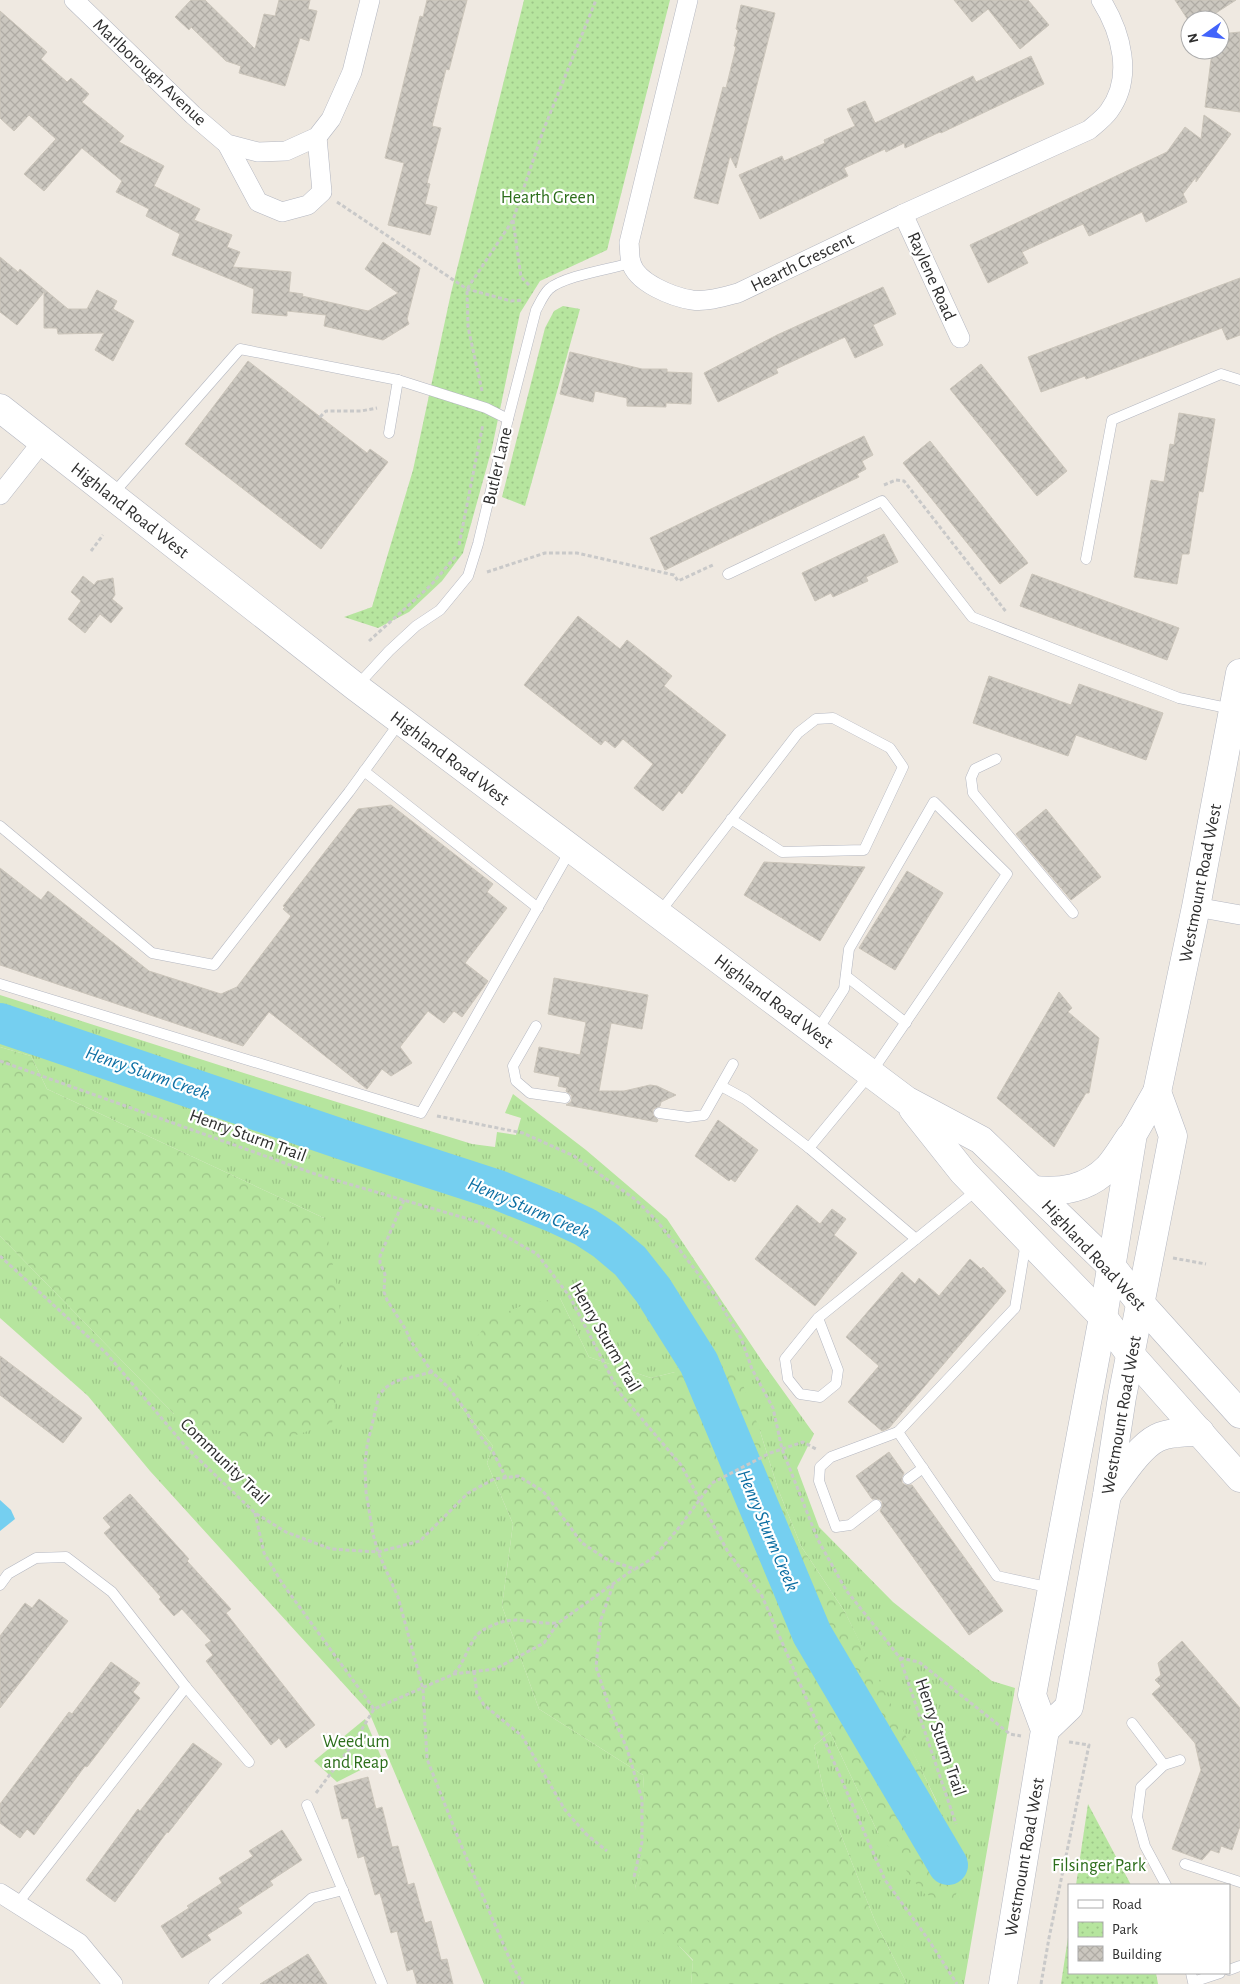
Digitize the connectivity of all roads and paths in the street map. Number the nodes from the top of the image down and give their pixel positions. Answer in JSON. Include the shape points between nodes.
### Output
{"nodes":[{"id":1,"x":74,"y":0,"type":"edge"},
{"id":2,"x":370,"y":0,"type":"edge"},
{"id":3,"x":596,"y":0,"type":"edge"},
{"id":4,"x":688,"y":0,"type":"edge"},
{"id":5,"x":1101,"y":0,"type":"edge"},
{"id":6,"x":317,"y":137,"type":"junction"},
{"id":7,"x":227,"y":144,"type":"junction"},
{"id":8,"x":322,"y":192,"type":"junction"},
{"id":9,"x":904,"y":214,"type":"junction"},
{"id":10,"x":513,"y":220,"type":"junction"},
{"id":11,"x":631,"y":263,"type":"junction"},
{"id":12,"x":467,"y":289,"type":"junction"},
{"id":13,"x":542,"y":298,"type":"junction"},
{"id":14,"x":960,"y":338,"type":"dead end"},
{"id":15,"x":398,"y":380,"type":"junction"},
{"id":16,"x":1240,"y":380,"type":"edge"},
{"id":17,"x":394,"y":404,"type":"junction"},
{"id":18,"x":0,"y":408,"type":"edge"},
{"id":19,"x":486,"y":408,"type":"junction"},
{"id":20,"x":320,"y":417,"type":"dead end"},
{"id":21,"x":508,"y":419,"type":"junction"},
{"id":22,"x":389,"y":433,"type":"dead end"},
{"id":23,"x":42,"y":442,"type":"junction"},
{"id":24,"x":0,"y":495,"type":"edge"},
{"id":25,"x":111,"y":496,"type":"junction"},
{"id":26,"x":103,"y":535,"type":"dead end"},
{"id":27,"x":459,"y":545,"type":"dead end"},
{"id":28,"x":91,"y":551,"type":"dead end"},
{"id":29,"x":457,"y":555,"type":"dead end"},
{"id":30,"x":1086,"y":559,"type":"dead end"},
{"id":31,"x":728,"y":574,"type":"dead end"},
{"id":32,"x":674,"y":575,"type":"dead end"},
{"id":33,"x":468,"y":576,"type":"junction"},
{"id":34,"x":369,"y":641,"type":"dead end"},
{"id":35,"x":1240,"y":673,"type":"edge"},
{"id":36,"x":356,"y":687,"type":"junction"},
{"id":37,"x":1233,"y":709,"type":"junction"},
{"id":38,"x":401,"y":721,"type":"junction"},
{"id":39,"x":996,"y":759,"type":"dead end"},
{"id":40,"x":364,"y":771,"type":"junction"},
{"id":41,"x":731,"y":819,"type":"junction"},
{"id":42,"x":0,"y":826,"type":"edge"},
{"id":43,"x":571,"y":848,"type":"junction"},
{"id":44,"x":1196,"y":907,"type":"junction"},
{"id":45,"x":538,"y":908,"type":"junction"},
{"id":46,"x":1073,"y":913,"type":"dead end"},
{"id":47,"x":659,"y":914,"type":"junction"},
{"id":48,"x":1240,"y":915,"type":"edge"},
{"id":49,"x":846,"y":976,"type":"junction"},
{"id":50,"x":0,"y":984,"type":"edge"},
{"id":51,"x":906,"y":1023,"type":"junction"},
{"id":52,"x":536,"y":1026,"type":"dead end"},
{"id":53,"x":816,"y":1032,"type":"junction"},
{"id":54,"x":0,"y":1062,"type":"edge"},
{"id":55,"x":733,"y":1064,"type":"dead end"},
{"id":56,"x":871,"y":1074,"type":"junction"},
{"id":57,"x":721,"y":1086,"type":"junction"},
{"id":58,"x":1157,"y":1092,"type":"junction"},
{"id":59,"x":565,"y":1098,"type":"dead end"},
{"id":60,"x":906,"y":1100,"type":"junction"},
{"id":61,"x":421,"y":1113,"type":"junction"},
{"id":62,"x":659,"y":1113,"type":"dead end"},
{"id":63,"x":1133,"y":1134,"type":"junction"},
{"id":64,"x":809,"y":1148,"type":"junction"},
{"id":65,"x":979,"y":1189,"type":"junction"},
{"id":66,"x":1033,"y":1190,"type":"junction"},
{"id":67,"x":404,"y":1200,"type":"junction"},
{"id":68,"x":1027,"y":1237,"type":"junction"},
{"id":69,"x":916,"y":1240,"type":"junction"},
{"id":70,"x":0,"y":1256,"type":"edge"},
{"id":71,"x":1173,"y":1258,"type":"dead end"},
{"id":72,"x":1206,"y":1264,"type":"dead end"},
{"id":73,"x":1112,"y":1267,"type":"junction"},
{"id":74,"x":1141,"y":1304,"type":"junction"},
{"id":75,"x":1103,"y":1317,"type":"junction"},
{"id":76,"x":818,"y":1318,"type":"junction"},
{"id":77,"x":1130,"y":1354,"type":"junction"},
{"id":78,"x":432,"y":1372,"type":"junction"},
{"id":79,"x":1240,"y":1414,"type":"edge"},
{"id":80,"x":898,"y":1432,"type":"junction"},
{"id":81,"x":1200,"y":1432,"type":"junction"},
{"id":82,"x":782,"y":1449,"type":"junction"},
{"id":83,"x":831,"y":1456,"type":"junction"},
{"id":84,"x":922,"y":1468,"type":"junction"},
{"id":85,"x":506,"y":1478,"type":"junction"},
{"id":86,"x":1240,"y":1478,"type":"edge"},
{"id":87,"x":908,"y":1479,"type":"dead end"},
{"id":88,"x":1107,"y":1495,"type":"junction"},
{"id":89,"x":700,"y":1498,"type":"junction"},
{"id":90,"x":876,"y":1505,"type":"dead end"},
{"id":91,"x":255,"y":1513,"type":"junction"},
{"id":92,"x":378,"y":1552,"type":"junction"},
{"id":93,"x":635,"y":1569,"type":"junction"},
{"id":94,"x":613,"y":1584,"type":"junction"},
{"id":95,"x":0,"y":1585,"type":"edge"},
{"id":96,"x":1052,"y":1588,"type":"junction"},
{"id":97,"x":558,"y":1623,"type":"junction"},
{"id":98,"x":900,"y":1658,"type":"junction"},
{"id":99,"x":474,"y":1671,"type":"junction"},
{"id":100,"x":454,"y":1674,"type":"junction"},
{"id":101,"x":186,"y":1687,"type":"junction"},
{"id":102,"x":423,"y":1689,"type":"junction"},
{"id":103,"x":374,"y":1710,"type":"junction"},
{"id":104,"x":1132,"y":1723,"type":"dead end"},
{"id":105,"x":1045,"y":1730,"type":"junction"},
{"id":106,"x":1016,"y":1735,"type":"dead end"},
{"id":107,"x":1085,"y":1744,"type":"dead end"},
{"id":108,"x":1180,"y":1760,"type":"dead end"},
{"id":109,"x":249,"y":1762,"type":"dead end"},
{"id":110,"x":1164,"y":1766,"type":"junction"},
{"id":111,"x":307,"y":1805,"type":"joint"},
{"id":112,"x":956,"y":1824,"type":"dead end"},
{"id":113,"x":607,"y":1851,"type":"dead end"},
{"id":114,"x":1185,"y":1864,"type":"dead end"},
{"id":115,"x":634,"y":1876,"type":"dead end"},
{"id":116,"x":1240,"y":1882,"type":"edge"},
{"id":117,"x":1165,"y":1884,"type":"edge"},
{"id":118,"x":343,"y":1890,"type":"junction"},
{"id":119,"x":0,"y":1893,"type":"edge"},
{"id":120,"x":18,"y":1904,"type":"junction"},
{"id":121,"x":1191,"y":1974,"type":"edge"},
{"id":122,"x":1217,"y":1974,"type":"edge"},
{"id":123,"x":113,"y":1984,"type":"edge"},
{"id":124,"x":214,"y":1984,"type":"edge"},
{"id":125,"x":382,"y":1984,"type":"edge"},
{"id":126,"x":523,"y":1984,"type":"edge"},
{"id":127,"x":957,"y":1984,"type":"edge"},
{"id":128,"x":1002,"y":1984,"type":"edge"},
{"id":129,"x":1041,"y":1984,"type":"edge"}],
"edges":[{"from":1,"to":7,"type":"street","name":"Marlborough Avenue"},
{"from":2,"to":6,"type":"street","via":[[352,72],[331,119]]},
{"from":3,"to":10,"type":"path"},
{"from":4,"to":11,"type":"street","via":[[629,243]]},
{"from":5,"to":9,"type":"street","name":"Hearth Crescent","via":[[1111,16],[1122,56],[1121,89],[1109,111],[1089,130]]},
{"from":6,"to":7,"type":"street","name":"Marlborough Avenue","via":[[286,151],[258,152]]},
{"from":6,"to":8,"type":"street"},
{"from":7,"to":8,"type":"street","name":"Marlborough Avenue","via":[[258,202],[282,212],[308,205]]},
{"from":8,"to":12,"type":"path"},
{"from":9,"to":11,"type":"street","name":"Hearth Crescent","via":[[738,293],[718,298],[693,300],[672,295],[642,278]]},
{"from":9,"to":14,"type":"street","name":"Raylene Road"},
{"from":10,"to":12,"type":"path"},
{"from":10,"to":13,"type":"path","via":[[521,277]]},
{"from":11,"to":13,"type":"lane","name":"Butler Lane","via":[[564,280],[549,289]]},
{"from":12,"to":13,"type":"path","via":[[511,301]]},
{"from":12,"to":19,"type":"path","via":[[468,327]]},
{"from":13,"to":21,"type":"lane","name":"Butler Lane","via":[[536,310]]},
{"from":15,"to":17,"type":"lane"},
{"from":15,"to":19,"type":"lane"},
{"from":15,"to":25,"type":"lane","via":[[240,349]]},
{"from":16,"to":30,"type":"lane","via":[[1221,374],[1112,420]]},
{"from":17,"to":20,"type":"path","via":[[361,411],[326,411]]},
{"from":17,"to":22,"type":"lane"},
{"from":18,"to":23,"type":"main road","name":"Highland Road West"},
{"from":19,"to":21,"type":"lane"},
{"from":19,"to":27,"type":"path"},
{"from":21,"to":33,"type":"lane","name":"Butler Lane"},
{"from":23,"to":24,"type":"street"},
{"from":23,"to":25,"type":"main road","name":"Highland Road West"},
{"from":25,"to":36,"type":"main road","name":"Highland Road West"},
{"from":26,"to":28,"type":"path"},
{"from":29,"to":34,"type":"path","via":[[431,585]]},
{"from":31,"to":37,"type":"lane","via":[[882,501],[972,618],[1180,698]]},
{"from":32,"to":33,"type":"path","via":[[577,553],[545,553]]},
{"from":33,"to":36,"type":"lane","name":"Butler Lane","via":[[440,610],[388,651]]},
{"from":35,"to":37,"type":"main road","name":"Westmount Road West"},
{"from":36,"to":38,"type":"main road","name":"Highland Road West"},
{"from":37,"to":44,"type":"main road","name":"Westmount Road West"},
{"from":38,"to":40,"type":"lane"},
{"from":38,"to":43,"type":"main road","name":"Highland Road West"},
{"from":39,"to":46,"type":"lane","via":[[975,768],[971,778],[973,793]]},
{"from":40,"to":42,"type":"lane","via":[[214,965],[152,953]]},
{"from":40,"to":45,"type":"lane"},
{"from":41,"to":41,"type":"lane","via":[[782,852],[864,850],[903,767],[890,748],[833,718],[816,719],[798,733]]},
{"from":41,"to":47,"type":"lane"},
{"from":43,"to":45,"type":"lane"},
{"from":43,"to":47,"type":"main road","name":"Highland Road West"},
{"from":44,"to":48,"type":"street"},
{"from":44,"to":58,"type":"main road","name":"Westmount Road West"},
{"from":45,"to":61,"type":"lane"},
{"from":47,"to":53,"type":"main road","name":"Highland Road West"},
{"from":49,"to":51,"type":"lane"},
{"from":49,"to":51,"type":"lane","via":[[849,949],[934,802],[1007,874]]},
{"from":49,"to":53,"type":"lane","via":[[844,989]]},
{"from":50,"to":61,"type":"lane"},
{"from":51,"to":56,"type":"lane"},
{"from":52,"to":59,"type":"lane","via":[[513,1066],[516,1081],[530,1093]]},
{"from":53,"to":56,"type":"main road","name":"Highland Road West"},
{"from":54,"to":67,"type":"path","name":"Henry Sturm Trail","via":[[318,1174]]},
{"from":55,"to":57,"type":"lane"},
{"from":56,"to":60,"type":"main road","name":"Highland Road West"},
{"from":56,"to":64,"type":"lane"},
{"from":57,"to":62,"type":"lane","via":[[704,1115],[688,1117]]},
{"from":57,"to":64,"type":"lane","via":[[745,1099]]},
{"from":58,"to":63,"type":"main road","name":"Westmount Road West"},
{"from":58,"to":74,"type":"main road","name":"Westmount Road West","via":[[1173,1136]]},
{"from":60,"to":65,"type":"main road","name":"Highland Road West"},
{"from":60,"to":66,"type":"main road","name":"Highland Road West","via":[[981,1140]]},
{"from":61,"to":82,"type":"path","name":"Henry Sturm Trail","via":[[523,1133],[574,1156],[636,1200],[657,1221],[714,1294],[741,1338],[752,1369],[773,1408]]},
{"from":63,"to":66,"type":"main road","via":[[1108,1169],[1086,1184],[1070,1191]]},
{"from":63,"to":73,"type":"main road","name":"Westmount Road West"},
{"from":64,"to":69,"type":"lane"},
{"from":65,"to":68,"type":"main road","name":"Highland Road West"},
{"from":65,"to":69,"type":"lane"},
{"from":66,"to":73,"type":"main road","name":"Highland Road West"},
{"from":67,"to":78,"type":"path","via":[[380,1256],[385,1274],[384,1292]]},
{"from":67,"to":89,"type":"path","name":"Henry Sturm Trail","via":[[482,1223],[537,1254],[570,1297],[619,1392],[681,1465]]},
{"from":68,"to":75,"type":"main road","name":"Highland Road West"},
{"from":68,"to":80,"type":"lane","via":[[1015,1308]]},
{"from":69,"to":76,"type":"lane"},
{"from":70,"to":91,"type":"path","name":"Community Trail","via":[[107,1354],[186,1447]]},
{"from":71,"to":72,"type":"path"},
{"from":73,"to":74,"type":"main road","name":"Highland Road West"},
{"from":73,"to":75,"type":"main road","name":"Westmount Road West"},
{"from":74,"to":77,"type":"main road","name":"Westmount Road West"},
{"from":74,"to":79,"type":"main road","name":"Highland Road West"},
{"from":75,"to":77,"type":"main road","name":"Highland Road West"},
{"from":75,"to":96,"type":"main road","name":"Westmount Road West"},
{"from":76,"to":76,"type":"lane","via":[[785,1359],[788,1379],[800,1394],[820,1397],[836,1384],[838,1370]]},
{"from":77,"to":81,"type":"main road","name":"Highland Road West"},
{"from":77,"to":88,"type":"main road","name":"Westmount Road West"},
{"from":78,"to":85,"type":"path","via":[[466,1410]]},
{"from":78,"to":92,"type":"path","via":[[396,1381],[379,1395],[365,1465],[366,1492]]},
{"from":80,"to":83,"type":"lane"},
{"from":80,"to":84,"type":"lane"},
{"from":81,"to":86,"type":"main road","name":"Highland Road West"},
{"from":81,"to":88,"type":"main road","via":[[1176,1432],[1156,1438],[1133,1459]]},
{"from":82,"to":83,"type":"path","via":[[803,1442]]},
{"from":82,"to":89,"type":"path","via":[[712,1483]]},
{"from":82,"to":98,"type":"path","name":"Henry Sturm Trail","via":[[818,1540],[846,1590]]},
{"from":83,"to":90,"type":"lane","via":[[820,1467],[819,1480],[836,1527],[850,1525]]},
{"from":84,"to":87,"type":"lane"},
{"from":84,"to":96,"type":"lane","via":[[997,1576]]},
{"from":85,"to":92,"type":"path","name":"Community Trail","via":[[494,1479],[468,1492],[420,1541]]},
{"from":85,"to":93,"type":"path","name":"Community Trail","via":[[518,1476],[543,1491],[582,1543],[608,1560]]},
{"from":88,"to":105,"type":"main road","name":"Westmount Road West","via":[[1069,1707]]},
{"from":89,"to":93,"type":"path","via":[[653,1558]]},
{"from":89,"to":127,"type":"path","name":"Henry Sturm Trail","via":[[728,1552],[762,1596],[885,1880]]},
{"from":91,"to":92,"type":"path","name":"Community Trail","via":[[286,1532],[331,1549]]},
{"from":91,"to":103,"type":"path","via":[[264,1553],[282,1583]]},
{"from":92,"to":102,"type":"path","via":[[398,1597]]},
{"from":93,"to":94,"type":"path"},
{"from":94,"to":97,"type":"path"},
{"from":94,"to":115,"type":"path","via":[[601,1619],[596,1666],[642,1799],[642,1842]]},
{"from":95,"to":101,"type":"lane","via":[[8,1574],[36,1558],[66,1557],[112,1592]]},
{"from":96,"to":105,"type":"main road","name":"Westmount Road West","via":[[1032,1695]]},
{"from":97,"to":99,"type":"path","via":[[544,1643],[495,1669]]},
{"from":97,"to":100,"type":"path","via":[[510,1619],[493,1625],[480,1632]]},
{"from":98,"to":106,"type":"path","name":"Henry Sturm Trail","via":[[919,1662],[1010,1734]]},
{"from":98,"to":112,"type":"path","name":"Henry Sturm Trail"},
{"from":99,"to":100,"type":"path"},
{"from":99,"to":113,"type":"path","via":[[477,1694],[484,1705],[522,1736],[565,1810],[586,1834]]},
{"from":100,"to":102,"type":"path"},
{"from":101,"to":109,"type":"lane"},
{"from":101,"to":120,"type":"lane"},
{"from":102,"to":103,"type":"path"},
{"from":102,"to":126,"type":"path","via":[[427,1759],[513,1967]]},
{"from":103,"to":111,"type":"path"},
{"from":104,"to":110,"type":"lane"},
{"from":105,"to":128,"type":"main road","name":"Westmount Road West"},
{"from":107,"to":129,"type":"path","via":[[1089,1744]]},
{"from":108,"to":110,"type":"lane"},
{"from":110,"to":117,"type":"lane","via":[[1141,1787],[1137,1817],[1145,1846]]},
{"from":111,"to":118,"type":"lane"},
{"from":114,"to":116,"type":"lane"},
{"from":118,"to":124,"type":"lane","via":[[312,1898]]},
{"from":118,"to":125,"type":"lane"},
{"from":119,"to":120,"type":"street"},
{"from":120,"to":123,"type":"street","via":[[79,1943]]},
{"from":121,"to":122,"type":"lane","via":[[1193,1982]]}]}
